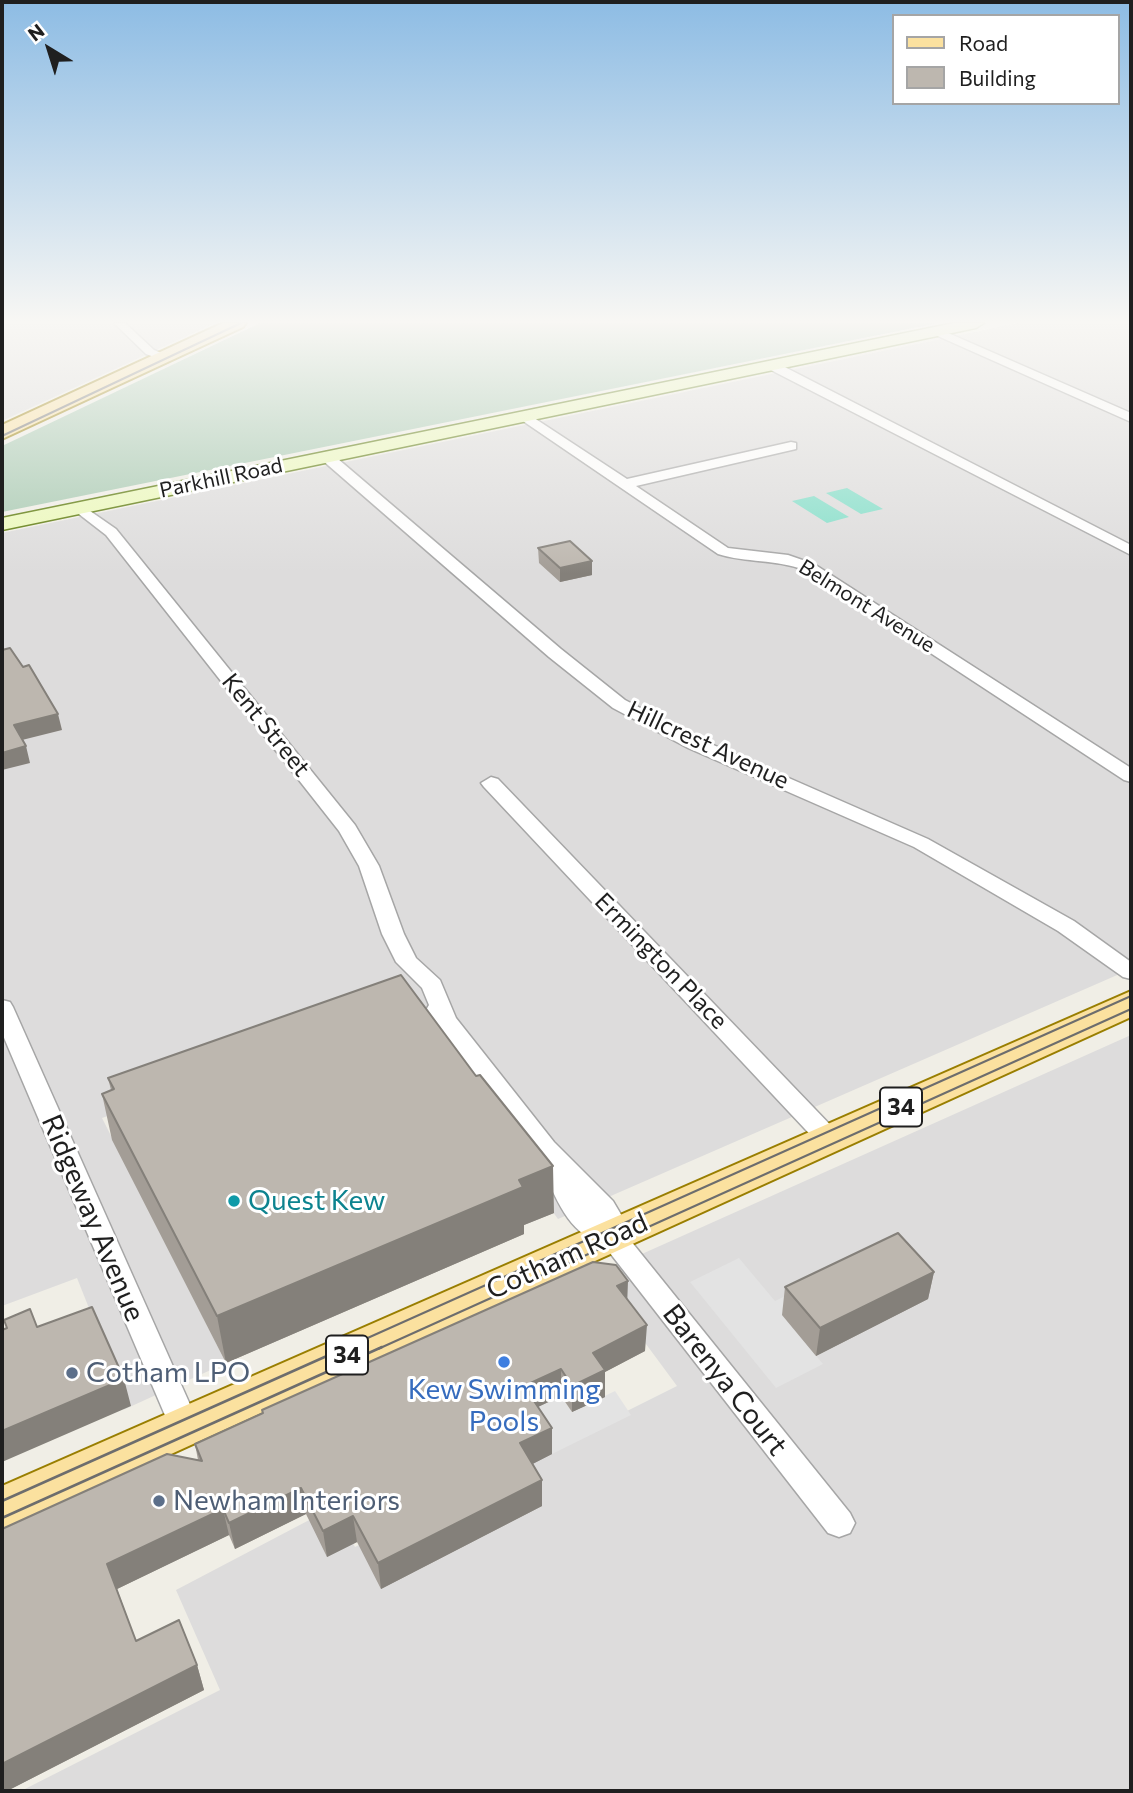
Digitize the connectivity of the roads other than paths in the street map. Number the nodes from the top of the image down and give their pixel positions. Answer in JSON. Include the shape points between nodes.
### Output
{"nodes":[{"id":1,"x":58,"y":407,"type":"edge"},
{"id":2,"x":570,"y":407,"type":"edge"},
{"id":3,"x":852,"y":407,"type":"edge"},
{"id":4,"x":1105,"y":407,"type":"edge"},
{"id":5,"x":525,"y":416,"type":"junction"},
{"id":6,"x":1131,"y":418,"type":"edge"},
{"id":7,"x":2,"y":433,"type":"edge"},
{"id":8,"x":790,"y":446,"type":"dead end"},
{"id":9,"x":326,"y":456,"type":"junction"},
{"id":10,"x":625,"y":484,"type":"junction"},
{"id":11,"x":99,"y":504,"type":"junction"},
{"id":12,"x":80,"y":508,"type":"junction"},
{"id":13,"x":2,"y":524,"type":"edge"},
{"id":14,"x":111,"y":532,"type":"junction"},
{"id":15,"x":1131,"y":551,"type":"edge"},
{"id":16,"x":1131,"y":776,"type":"edge"},
{"id":17,"x":491,"y":783,"type":"dead end"},
{"id":18,"x":1131,"y":972,"type":"edge"},
{"id":19,"x":1131,"y":1003,"type":"edge"},
{"id":20,"x":2,"y":1007,"type":"edge"},
{"id":21,"x":829,"y":1139,"type":"junction"},
{"id":22,"x":612,"y":1236,"type":"junction"},
{"id":23,"x":185,"y":1427,"type":"junction"},
{"id":24,"x":2,"y":1509,"type":"edge"},
{"id":25,"x":839,"y":1523,"type":"dead end"}],
"edges":[{"from":1,"to":7,"type":"main road"},
{"from":2,"to":5,"type":"street","name":"Parkhill Road"},
{"from":3,"to":15,"type":"street"},
{"from":4,"to":6,"type":"street"},
{"from":5,"to":9,"type":"street","name":"Parkhill Road"},
{"from":5,"to":10,"type":"street","name":"Belmont Avenue"},
{"from":8,"to":10,"type":"street"},
{"from":9,"to":11,"type":"street","name":"Parkhill Road"},
{"from":9,"to":18,"type":"street","name":"Hillcrest Avenue","via":[[619,704],[707,750],[921,843],[1066,926]]},
{"from":10,"to":16,"type":"street","name":"Belmont Avenue","via":[[723,551],[784,558],[809,567]]},
{"from":11,"to":12,"type":"street","name":"Parkhill Road"},
{"from":11,"to":14,"type":"street","name":"Kent Street"},
{"from":12,"to":13,"type":"street","name":"Parkhill Road"},
{"from":12,"to":14,"type":"street","name":"Kent Street"},
{"from":14,"to":22,"type":"street","name":"Kent Street","via":[[348,829],[369,866],[402,975],[446,1017],[545,1149],[583,1219],[601,1234]]},
{"from":17,"to":21,"type":"street","name":"Ermington Place"},
{"from":19,"to":21,"type":"main road","name":"Cotham Road","number":"34"},
{"from":20,"to":23,"type":"street","name":"Ridgeway Avenue"},
{"from":21,"to":22,"type":"main road","name":"Cotham Road","number":"34"},
{"from":22,"to":23,"type":"main road","name":"Cotham Road","number":"34"},
{"from":22,"to":25,"type":"street","name":"Barenya Court"},
{"from":23,"to":24,"type":"main road","name":"Cotham Road","number":"34"}]}
